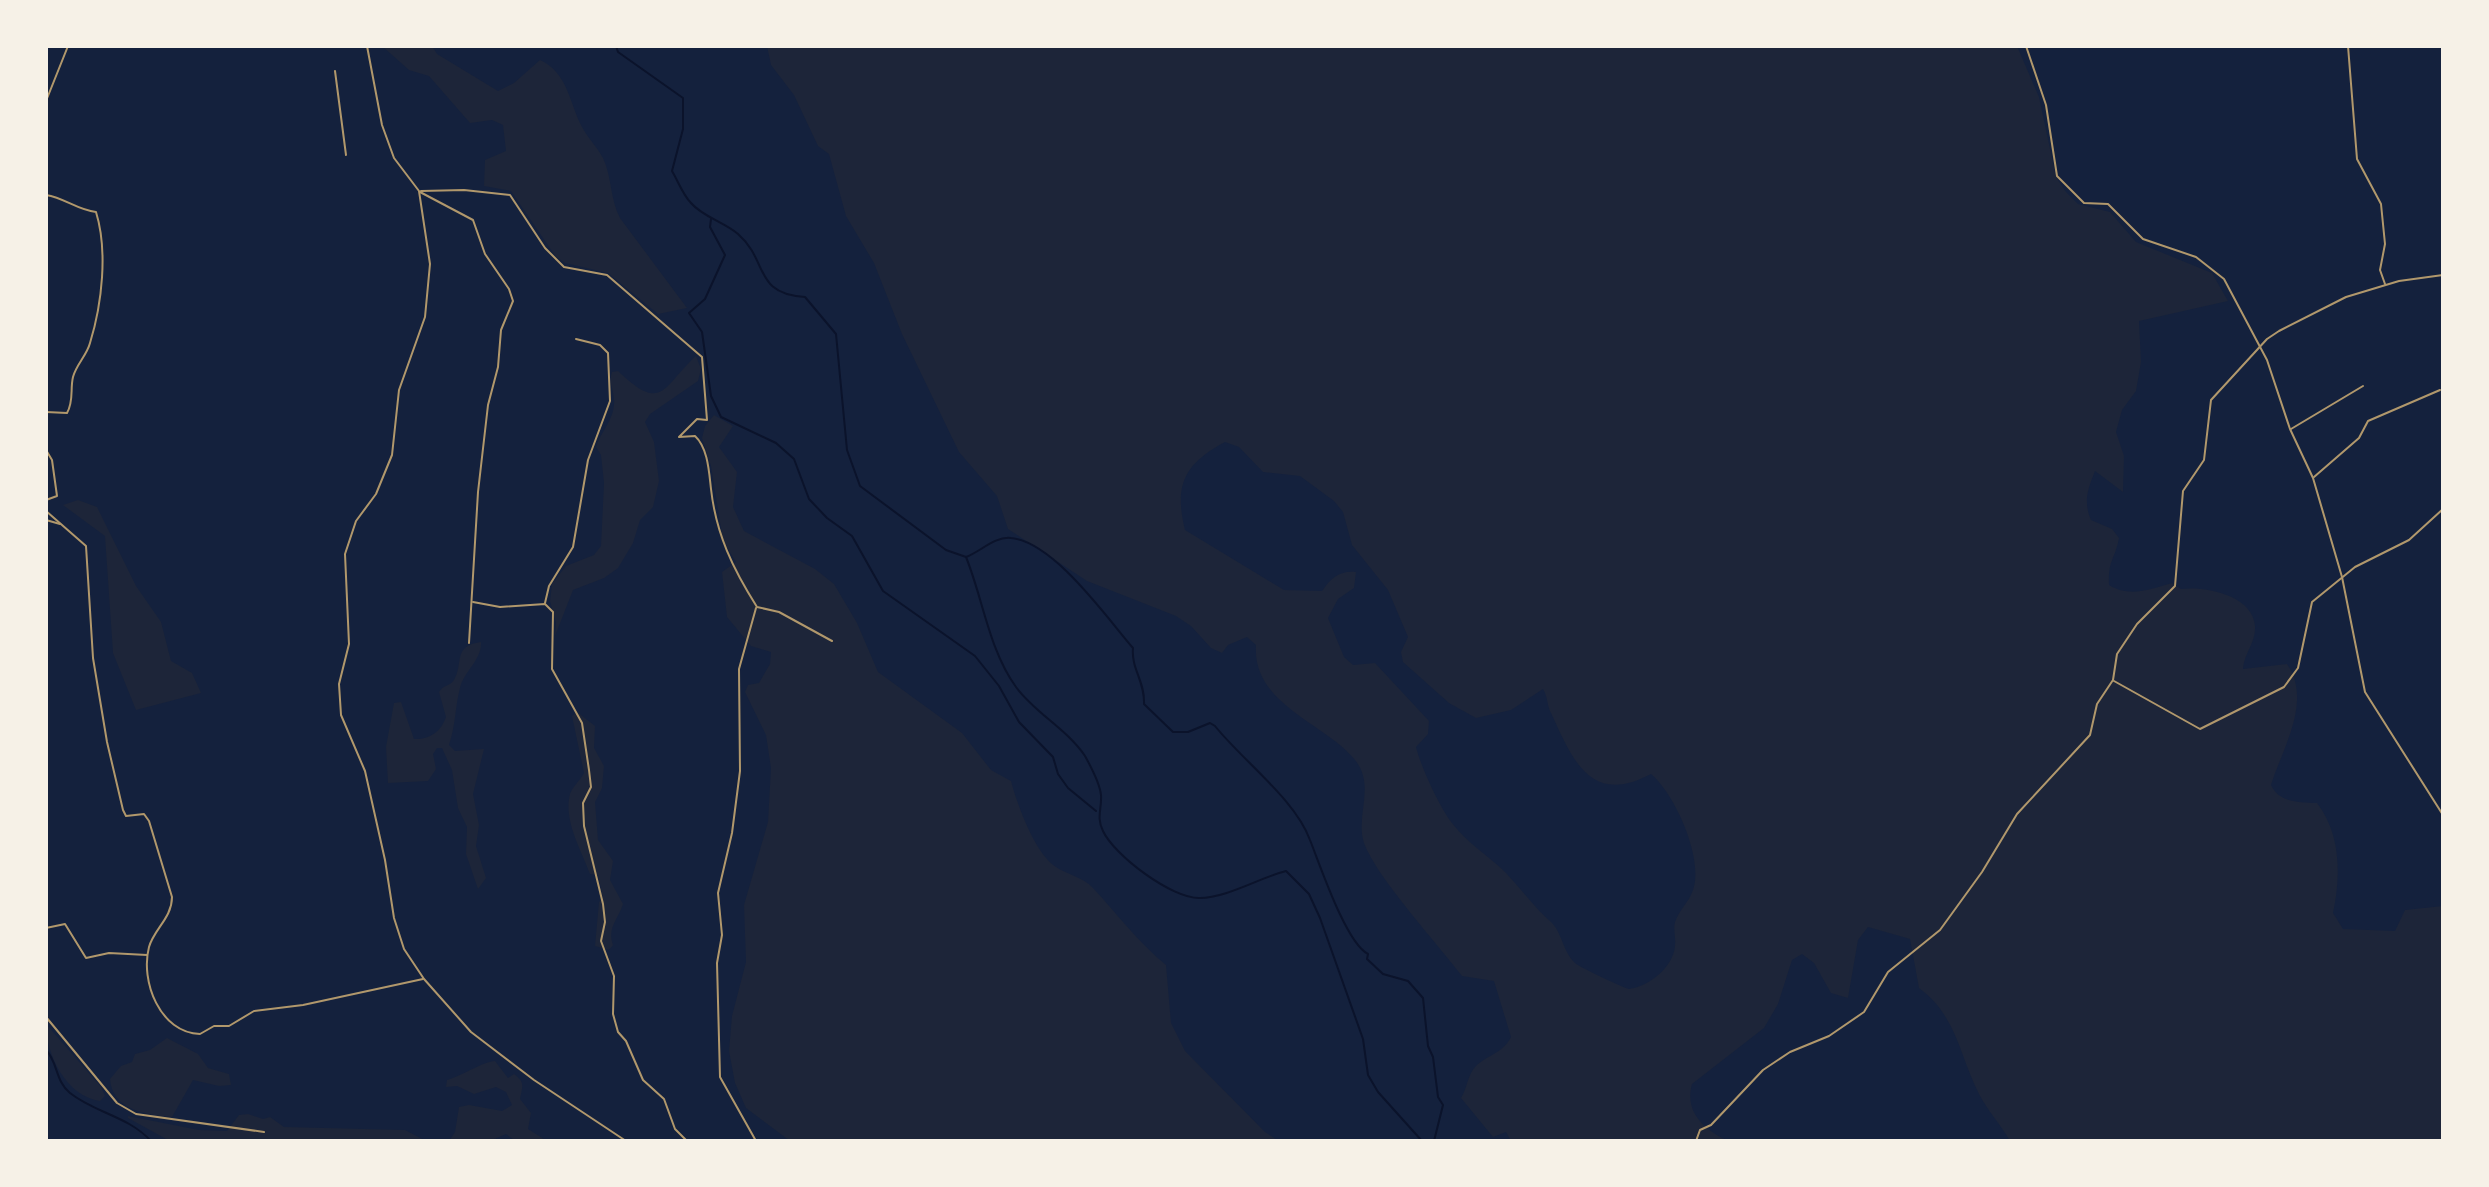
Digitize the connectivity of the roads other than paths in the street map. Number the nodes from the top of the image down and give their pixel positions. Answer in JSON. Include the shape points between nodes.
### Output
{"nodes":[{"id":1,"x":68,"y":46,"type":"edge"},
{"id":2,"x":367,"y":46,"type":"edge"},
{"id":3,"x":2026,"y":46,"type":"edge"},
{"id":4,"x":2348,"y":46,"type":"edge"},
{"id":5,"x":335,"y":71,"type":"dead end"},
{"id":6,"x":46,"y":101,"type":"edge"},
{"id":7,"x":346,"y":155,"type":"dead end"},
{"id":8,"x":419,"y":191,"type":"junction"},
{"id":9,"x":46,"y":195,"type":"edge"},
{"id":10,"x":2443,"y":275,"type":"edge"},
{"id":11,"x":2386,"y":285,"type":"junction"},
{"id":12,"x":576,"y":339,"type":"dead end"},
{"id":13,"x":2261,"y":347,"type":"junction"},
{"id":14,"x":2363,"y":386,"type":"dead end"},
{"id":15,"x":2440,"y":390,"type":"dead end"},
{"id":16,"x":46,"y":412,"type":"edge"},
{"id":17,"x":2290,"y":429,"type":"junction"},
{"id":18,"x":46,"y":450,"type":"edge"},
{"id":19,"x":2313,"y":478,"type":"junction"},
{"id":20,"x":46,"y":500,"type":"edge"},
{"id":21,"x":2443,"y":509,"type":"edge"},
{"id":22,"x":46,"y":511,"type":"edge"},
{"id":23,"x":46,"y":520,"type":"edge"},
{"id":24,"x":62,"y":525,"type":"junction"},
{"id":25,"x":2342,"y":577,"type":"junction"},
{"id":26,"x":473,"y":602,"type":"junction"},
{"id":27,"x":545,"y":604,"type":"junction"},
{"id":28,"x":757,"y":607,"type":"junction"},
{"id":29,"x":832,"y":641,"type":"dead end"},
{"id":30,"x":469,"y":643,"type":"dead end"},
{"id":31,"x":2113,"y":680,"type":"junction"},
{"id":32,"x":2443,"y":815,"type":"edge"},
{"id":33,"x":46,"y":928,"type":"edge"},
{"id":34,"x":148,"y":955,"type":"junction"},
{"id":35,"x":424,"y":979,"type":"junction"},
{"id":36,"x":46,"y":1017,"type":"edge"},
{"id":37,"x":264,"y":1132,"type":"dead end"},
{"id":38,"x":626,"y":1141,"type":"edge"},
{"id":39,"x":687,"y":1141,"type":"edge"},
{"id":40,"x":756,"y":1141,"type":"edge"},
{"id":41,"x":1696,"y":1141,"type":"edge"}],
"edges":[{"from":1,"to":6,"type":"street"},
{"from":2,"to":8,"type":"street","via":[[382,125],[394,158]]},
{"from":3,"to":13,"type":"street","via":[[2046,105],[2057,176],[2084,203],[2108,204],[2143,239],[2196,257],[2216,271]]},
{"from":4,"to":11,"type":"street","via":[[2357,159],[2381,204],[2385,244],[2380,270]]},
{"from":5,"to":7,"type":"street"},
{"from":8,"to":26,"type":"street","via":[[473,220],[485,254],[513,301],[501,330],[488,405]]},
{"from":8,"to":28,"type":"street","via":[[510,195],[554,259],[564,267],[607,275],[702,357],[707,420],[697,419],[679,437],[695,436],[700,442],[716,528]]},
{"from":8,"to":35,"type":"street","via":[[430,264],[425,317],[399,390],[392,455],[376,494],[356,521],[345,554],[349,644],[339,701],[365,771],[394,918],[404,949]]},
{"from":9,"to":16,"type":"street","via":[[96,212],[102,230],[95,327],[73,376],[70,408],[67,413]]},
{"from":10,"to":11,"type":"street"},
{"from":11,"to":13,"type":"street","via":[[2346,297],[2279,331]]},
{"from":12,"to":27,"type":"street","via":[[600,345],[608,353],[610,401],[588,460],[573,547],[549,586]]},
{"from":13,"to":17,"type":"street"},
{"from":13,"to":31,"type":"street","via":[[2211,400],[2204,460],[2183,491],[2175,586],[2137,624],[2117,654]]},
{"from":14,"to":17,"type":"street"},
{"from":15,"to":19,"type":"street","via":[[2368,421],[2359,438]]},
{"from":17,"to":19,"type":"street"},
{"from":18,"to":20,"type":"street","via":[[57,496]]},
{"from":19,"to":25,"type":"street"},
{"from":21,"to":25,"type":"street","via":[[2409,540]]},
{"from":22,"to":24,"type":"street"},
{"from":23,"to":24,"type":"street"},
{"from":24,"to":34,"type":"street","via":[[86,546],[93,658],[123,810],[126,816],[144,814],[149,821],[172,897]]},
{"from":25,"to":31,"type":"street","via":[[2308,609],[2298,668],[2284,687],[2209,727],[2200,729]]},
{"from":25,"to":32,"type":"street","via":[[2365,692]]},
{"from":26,"to":27,"type":"street","via":[[500,607]]},
{"from":26,"to":30,"type":"street"},
{"from":27,"to":39,"type":"street","via":[[555,624],[552,669],[582,723],[591,787],[583,803],[584,826],[603,904],[601,941],[614,976],[615,1023],[643,1080],[664,1099],[675,1129]]},
{"from":28,"to":29,"type":"street","via":[[779,612]]},
{"from":28,"to":40,"type":"street","via":[[739,669],[740,771],[718,893],[722,935],[717,963],[720,1077]]},
{"from":31,"to":41,"type":"street","via":[[2097,704],[2090,735],[2017,814],[1940,930],[1888,972],[1864,1012],[1763,1070],[1700,1130]]},
{"from":33,"to":34,"type":"street","via":[[65,924],[86,958]]},
{"from":34,"to":35,"type":"street","via":[[148,979],[157,1006],[173,1024],[192,1034],[229,1026],[254,1011]]},
{"from":35,"to":38,"type":"street","via":[[471,1032]]},
{"from":36,"to":37,"type":"street","via":[[117,1103],[136,1114]]}]}
